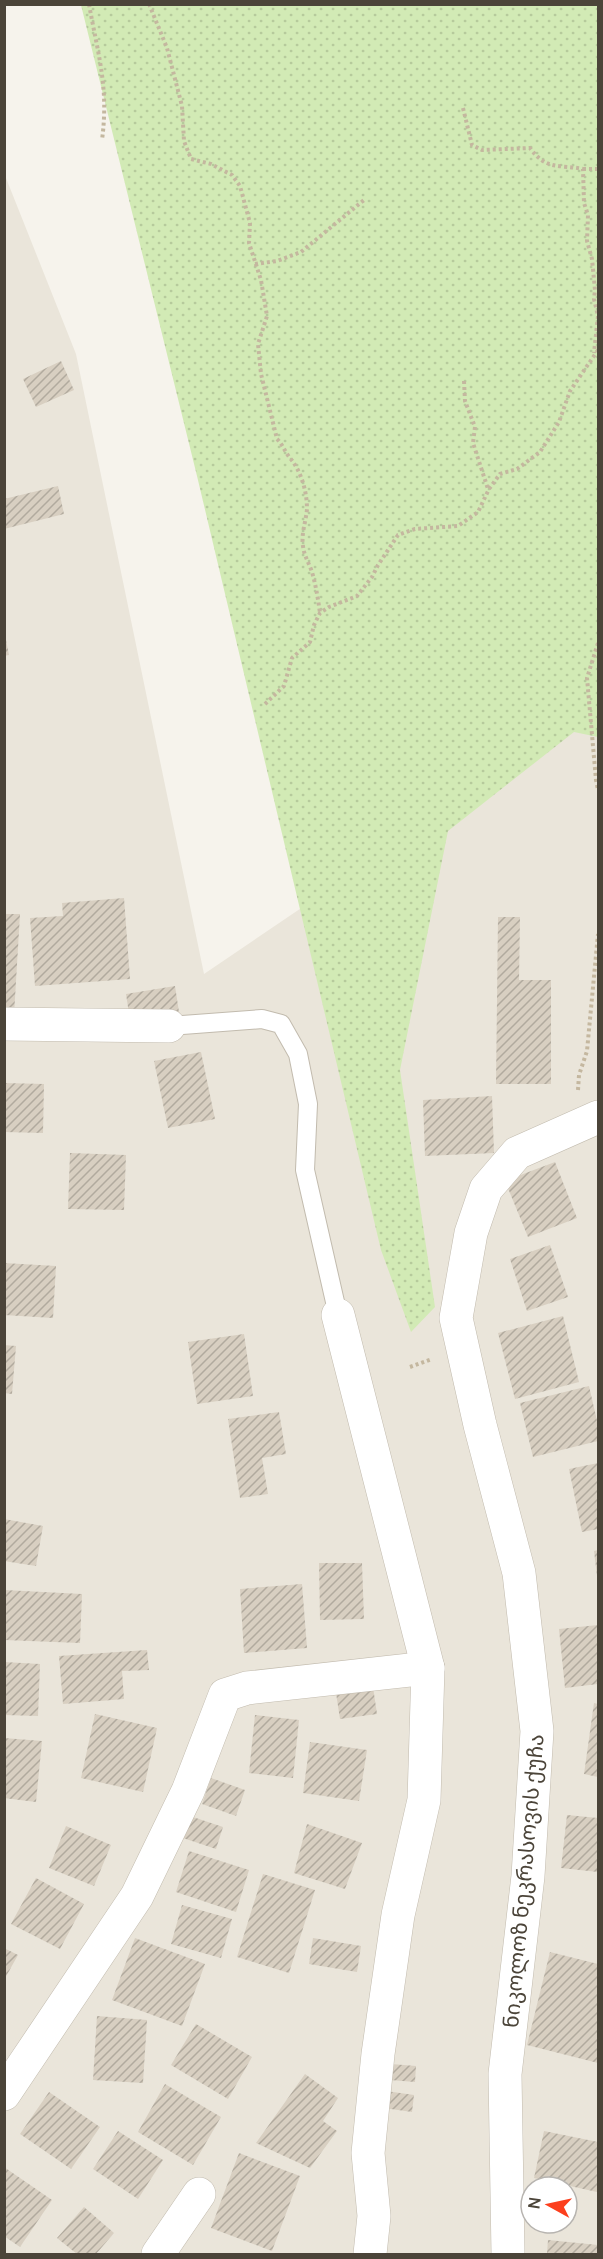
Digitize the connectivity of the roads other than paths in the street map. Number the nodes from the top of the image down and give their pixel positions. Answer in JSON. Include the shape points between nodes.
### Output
{"nodes":[{"id":1,"x":4,"y":1024,"type":"edge"},
{"id":2,"x":169,"y":1026,"type":"joint"},
{"id":3,"x":586,"y":1123,"type":"edge"},
{"id":4,"x":338,"y":1315,"type":"joint"},
{"id":5,"x":428,"y":1668,"type":"junction"},
{"id":6,"x":4,"y":2094,"type":"edge"},
{"id":7,"x":199,"y":2194,"type":"dead end"},
{"id":8,"x":158,"y":2254,"type":"edge"},
{"id":9,"x":370,"y":2254,"type":"edge"},
{"id":10,"x":508,"y":2254,"type":"edge"}],
"edges":[{"from":1,"to":2,"type":"street"},
{"from":2,"to":4,"type":"lane","via":[[262,1019],[281,1024],[293,1044],[308,1104],[305,1170]]},
{"from":3,"to":10,"type":"street","name":"ნიკოლოზ ნეკრასოვის ქუჩა","via":[[517,1153],[486,1188],[471,1233],[456,1318],[519,1573],[537,1731],[528,1876],[505,2074]]},
{"from":4,"to":5,"type":"street"},
{"from":5,"to":6,"type":"street","via":[[247,1688],[225,1695],[188,1791],[137,1896]]},
{"from":5,"to":9,"type":"street","via":[[424,1800],[399,1915],[368,2153],[375,2216]]},
{"from":7,"to":8,"type":"street"}]}
